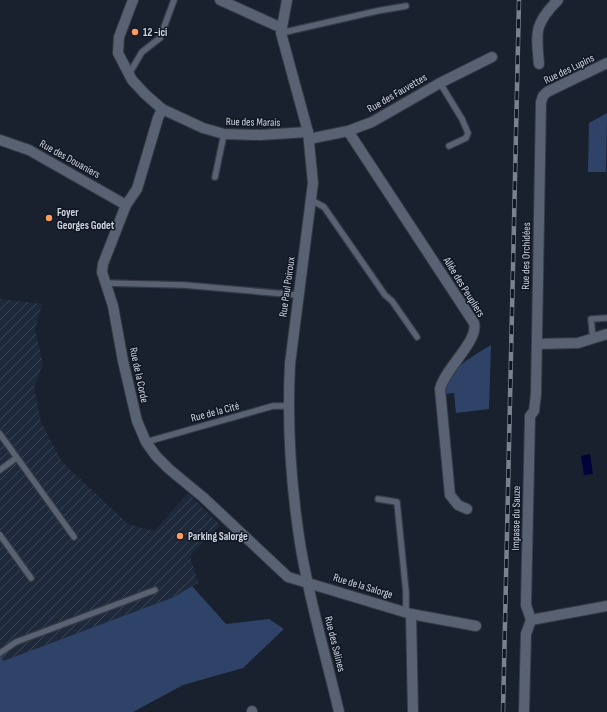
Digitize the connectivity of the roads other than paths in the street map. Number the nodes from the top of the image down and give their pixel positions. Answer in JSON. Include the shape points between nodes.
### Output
{"nodes":[{"id":1,"x":133,"y":0,"type":"edge"},
{"id":2,"x":174,"y":0,"type":"edge"},
{"id":3,"x":220,"y":0,"type":"edge"},
{"id":4,"x":287,"y":0,"type":"edge"},
{"id":5,"x":558,"y":0,"type":"edge"},
{"id":6,"x":406,"y":6,"type":"dead end"},
{"id":7,"x":281,"y":30,"type":"junction"},
{"id":8,"x":492,"y":56,"type":"dead end"},
{"id":9,"x":607,"y":63,"type":"edge"},
{"id":10,"x":539,"y":64,"type":"dead end"},
{"id":11,"x":129,"y":74,"type":"junction"},
{"id":12,"x":440,"y":82,"type":"junction"},
{"id":13,"x":543,"y":96,"type":"joint"},
{"id":14,"x":162,"y":109,"type":"junction"},
{"id":15,"x":348,"y":131,"type":"junction"},
{"id":16,"x":224,"y":134,"type":"junction"},
{"id":17,"x":309,"y":135,"type":"junction"},
{"id":18,"x":0,"y":140,"type":"edge"},
{"id":19,"x":449,"y":146,"type":"dead end"},
{"id":20,"x":215,"y":177,"type":"dead end"},
{"id":21,"x":311,"y":200,"type":"junction"},
{"id":22,"x":126,"y":205,"type":"junction"},
{"id":23,"x":105,"y":283,"type":"junction"},
{"id":24,"x":298,"y":295,"type":"junction"},
{"id":25,"x":607,"y":318,"type":"edge"},
{"id":26,"x":607,"y":334,"type":"edge"},
{"id":27,"x":417,"y":337,"type":"dead end"},
{"id":28,"x":593,"y":339,"type":"junction"},
{"id":29,"x":537,"y":344,"type":"junction"},
{"id":30,"x":289,"y":406,"type":"junction"},
{"id":31,"x":530,"y":416,"type":"joint"},
{"id":32,"x":0,"y":434,"type":"edge"},
{"id":33,"x":146,"y":442,"type":"junction"},
{"id":34,"x":16,"y":458,"type":"junction"},
{"id":35,"x":0,"y":470,"type":"edge"},
{"id":36,"x":378,"y":499,"type":"dead end"},
{"id":37,"x":467,"y":509,"type":"dead end"},
{"id":38,"x":0,"y":535,"type":"edge"},
{"id":39,"x":74,"y":537,"type":"dead end"},
{"id":40,"x":31,"y":578,"type":"dead end"},
{"id":41,"x":308,"y":582,"type":"junction"},
{"id":42,"x":155,"y":590,"type":"dead end"},
{"id":43,"x":607,"y":606,"type":"edge"},
{"id":44,"x":408,"y":613,"type":"junction"},
{"id":45,"x":531,"y":620,"type":"junction"},
{"id":46,"x":476,"y":626,"type":"dead end"},
{"id":47,"x":0,"y":653,"type":"edge"},
{"id":48,"x":339,"y":712,"type":"edge"},
{"id":49,"x":413,"y":712,"type":"edge"},
{"id":50,"x":524,"y":712,"type":"edge"}],
"edges":[{"from":1,"to":11,"type":"street","name":"Rue des Marais","via":[[118,42],[118,53]]},
{"from":2,"to":11,"type":"lane","via":[[160,38],[142,52]]},
{"from":3,"to":7,"type":"street"},
{"from":4,"to":7,"type":"street","name":"Rue Paul Poiroux"},
{"from":5,"to":10,"type":"street","via":[[540,22],[537,30]]},
{"from":6,"to":7,"type":"lane"},
{"from":7,"to":17,"type":"street","name":"Rue Paul Poiroux"},
{"from":8,"to":12,"type":"street","name":"Rue des Fauvettes"},
{"from":9,"to":13,"type":"street","name":"Rue des Lupins"},
{"from":11,"to":14,"type":"street","name":"Rue des Marais","via":[[145,94]]},
{"from":12,"to":15,"type":"street","name":"Rue des Fauvettes","via":[[394,110]]},
{"from":12,"to":19,"type":"lane","via":[[468,133],[466,138]]},
{"from":13,"to":29,"type":"street","name":"Rue des Orchidées","via":[[540,102]]},
{"from":14,"to":16,"type":"street","name":"Rue des Marais","via":[[203,128]]},
{"from":14,"to":22,"type":"street","name":"Rue de la Corde","via":[[137,189]]},
{"from":15,"to":17,"type":"street","name":"Rue des Fauvettes"},
{"from":15,"to":37,"type":"street","name":"Allée des Peupliers","via":[[476,327],[473,337],[445,374],[440,389],[450,495],[458,505]]},
{"from":16,"to":17,"type":"street","name":"Rue des Marais"},
{"from":16,"to":20,"type":"lane"},
{"from":17,"to":21,"type":"street","name":"Rue Paul Poiroux","via":[[313,183]]},
{"from":18,"to":22,"type":"street","name":"Rue des Douaniers","via":[[29,150]]},
{"from":21,"to":24,"type":"street","name":"Rue Paul Poiroux"},
{"from":21,"to":27,"type":"lane","via":[[324,207]]},
{"from":22,"to":23,"type":"street","name":"Rue de la Corde","via":[[103,264]]},
{"from":23,"to":24,"type":"lane"},
{"from":23,"to":33,"type":"street","name":"Rue de la Corde","via":[[113,306],[137,421]]},
{"from":24,"to":30,"type":"street","name":"Rue Paul Poiroux","via":[[290,364]]},
{"from":25,"to":28,"type":"lane","via":[[591,319]]},
{"from":26,"to":28,"type":"street"},
{"from":28,"to":29,"type":"street","via":[[578,343]]},
{"from":29,"to":31,"type":"street","name":"Rue des Orchidées","via":[[535,406]]},
{"from":30,"to":33,"type":"lane","name":"Rue de la Cité","via":[[273,406]]},
{"from":30,"to":41,"type":"street","name":"Rue Paul Poiroux","via":[[294,501]]},
{"from":31,"to":45,"type":"street","name":"Impasse du Sauze","via":[[526,604]]},
{"from":32,"to":34,"type":"lane"},
{"from":33,"to":41,"type":"street","name":"Rue de la Corde","via":[[168,469],[204,498],[288,577]]},
{"from":34,"to":35,"type":"lane"},
{"from":34,"to":39,"type":"lane"},
{"from":36,"to":44,"type":"lane","via":[[397,502]]},
{"from":38,"to":40,"type":"lane"},
{"from":41,"to":44,"type":"street","name":"Rue de la Salorge"},
{"from":41,"to":48,"type":"street","name":"Rue des Salines"},
{"from":42,"to":47,"type":"lane","via":[[16,642]]},
{"from":43,"to":45,"type":"street"},
{"from":44,"to":46,"type":"street","name":"Rue de la Salorge"},
{"from":44,"to":49,"type":"street"},
{"from":45,"to":50,"type":"street","via":[[526,634]]}]}
